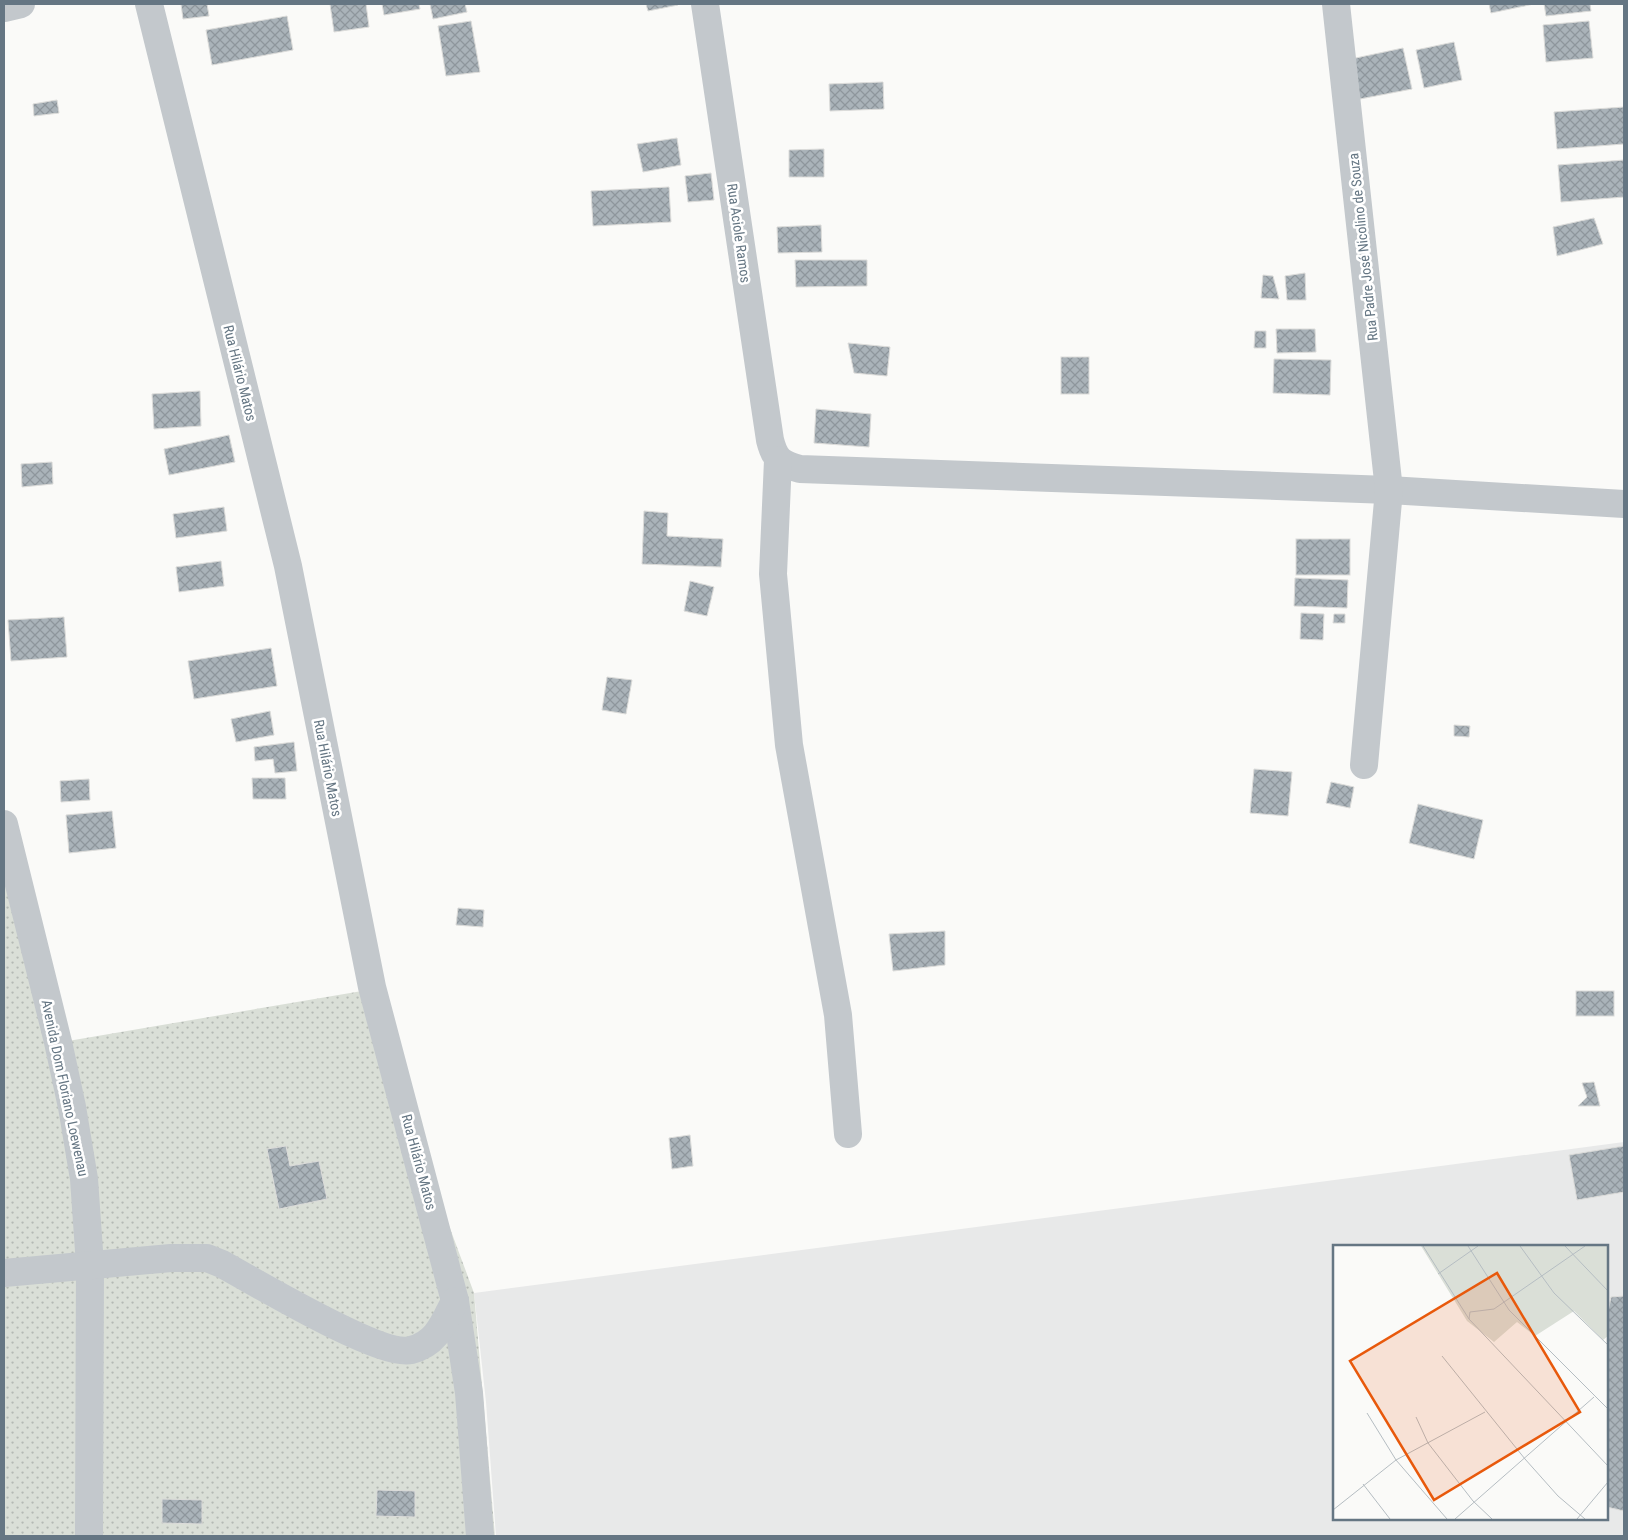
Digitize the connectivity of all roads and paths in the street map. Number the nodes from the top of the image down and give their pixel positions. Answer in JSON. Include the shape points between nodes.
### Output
{"nodes":[{"id":1,"x":20,"y":4,"type":"edge"},
{"id":2,"x":149,"y":4,"type":"edge"},
{"id":3,"x":705,"y":4,"type":"edge"},
{"id":4,"x":1336,"y":4,"type":"edge"},
{"id":5,"x":4,"y":8,"type":"edge"},
{"id":6,"x":778,"y":460,"type":"junction"},
{"id":7,"x":1389,"y":490,"type":"junction"},
{"id":8,"x":1624,"y":504,"type":"edge"},
{"id":9,"x":1364,"y":765,"type":"dead end"},
{"id":10,"x":4,"y":824,"type":"edge"},
{"id":11,"x":848,"y":1134,"type":"dead end"},
{"id":12,"x":90,"y":1265,"type":"junction"},
{"id":13,"x":4,"y":1273,"type":"edge"},
{"id":14,"x":455,"y":1301,"type":"junction"},
{"id":15,"x":89,"y":1536,"type":"edge"},
{"id":16,"x":480,"y":1536,"type":"edge"}],
"edges":[{"from":1,"to":5,"type":"street"},
{"from":2,"to":14,"type":"street","name":"Rua Hilário Matos","via":[[288,566],[372,987]]},
{"from":3,"to":6,"type":"street","name":"Rua Aciole Ramos","via":[[770,440]]},
{"from":4,"to":7,"type":"street","name":"Rua Padre José Nicolino de Souza"},
{"from":6,"to":7,"type":"street","via":[[800,469]]},
{"from":6,"to":11,"type":"street","via":[[773,574],[789,744],[838,1015]]},
{"from":7,"to":8,"type":"street"},
{"from":7,"to":9,"type":"street","name":"Rua Padre José Nicolino de Souza"},
{"from":10,"to":12,"type":"street","name":"Avenida Dom Floriano Loewenau","via":[[72,1107],[84,1179]]},
{"from":12,"to":13,"type":"street"},
{"from":12,"to":14,"type":"street","via":[[208,1258],[351,1334],[396,1350],[409,1351],[432,1340]]},
{"from":12,"to":15,"type":"street","name":"Avenida Dom Floriano Loewenau"},
{"from":14,"to":16,"type":"street","name":"Rua Hilário Matos","via":[[469,1393]]}]}
